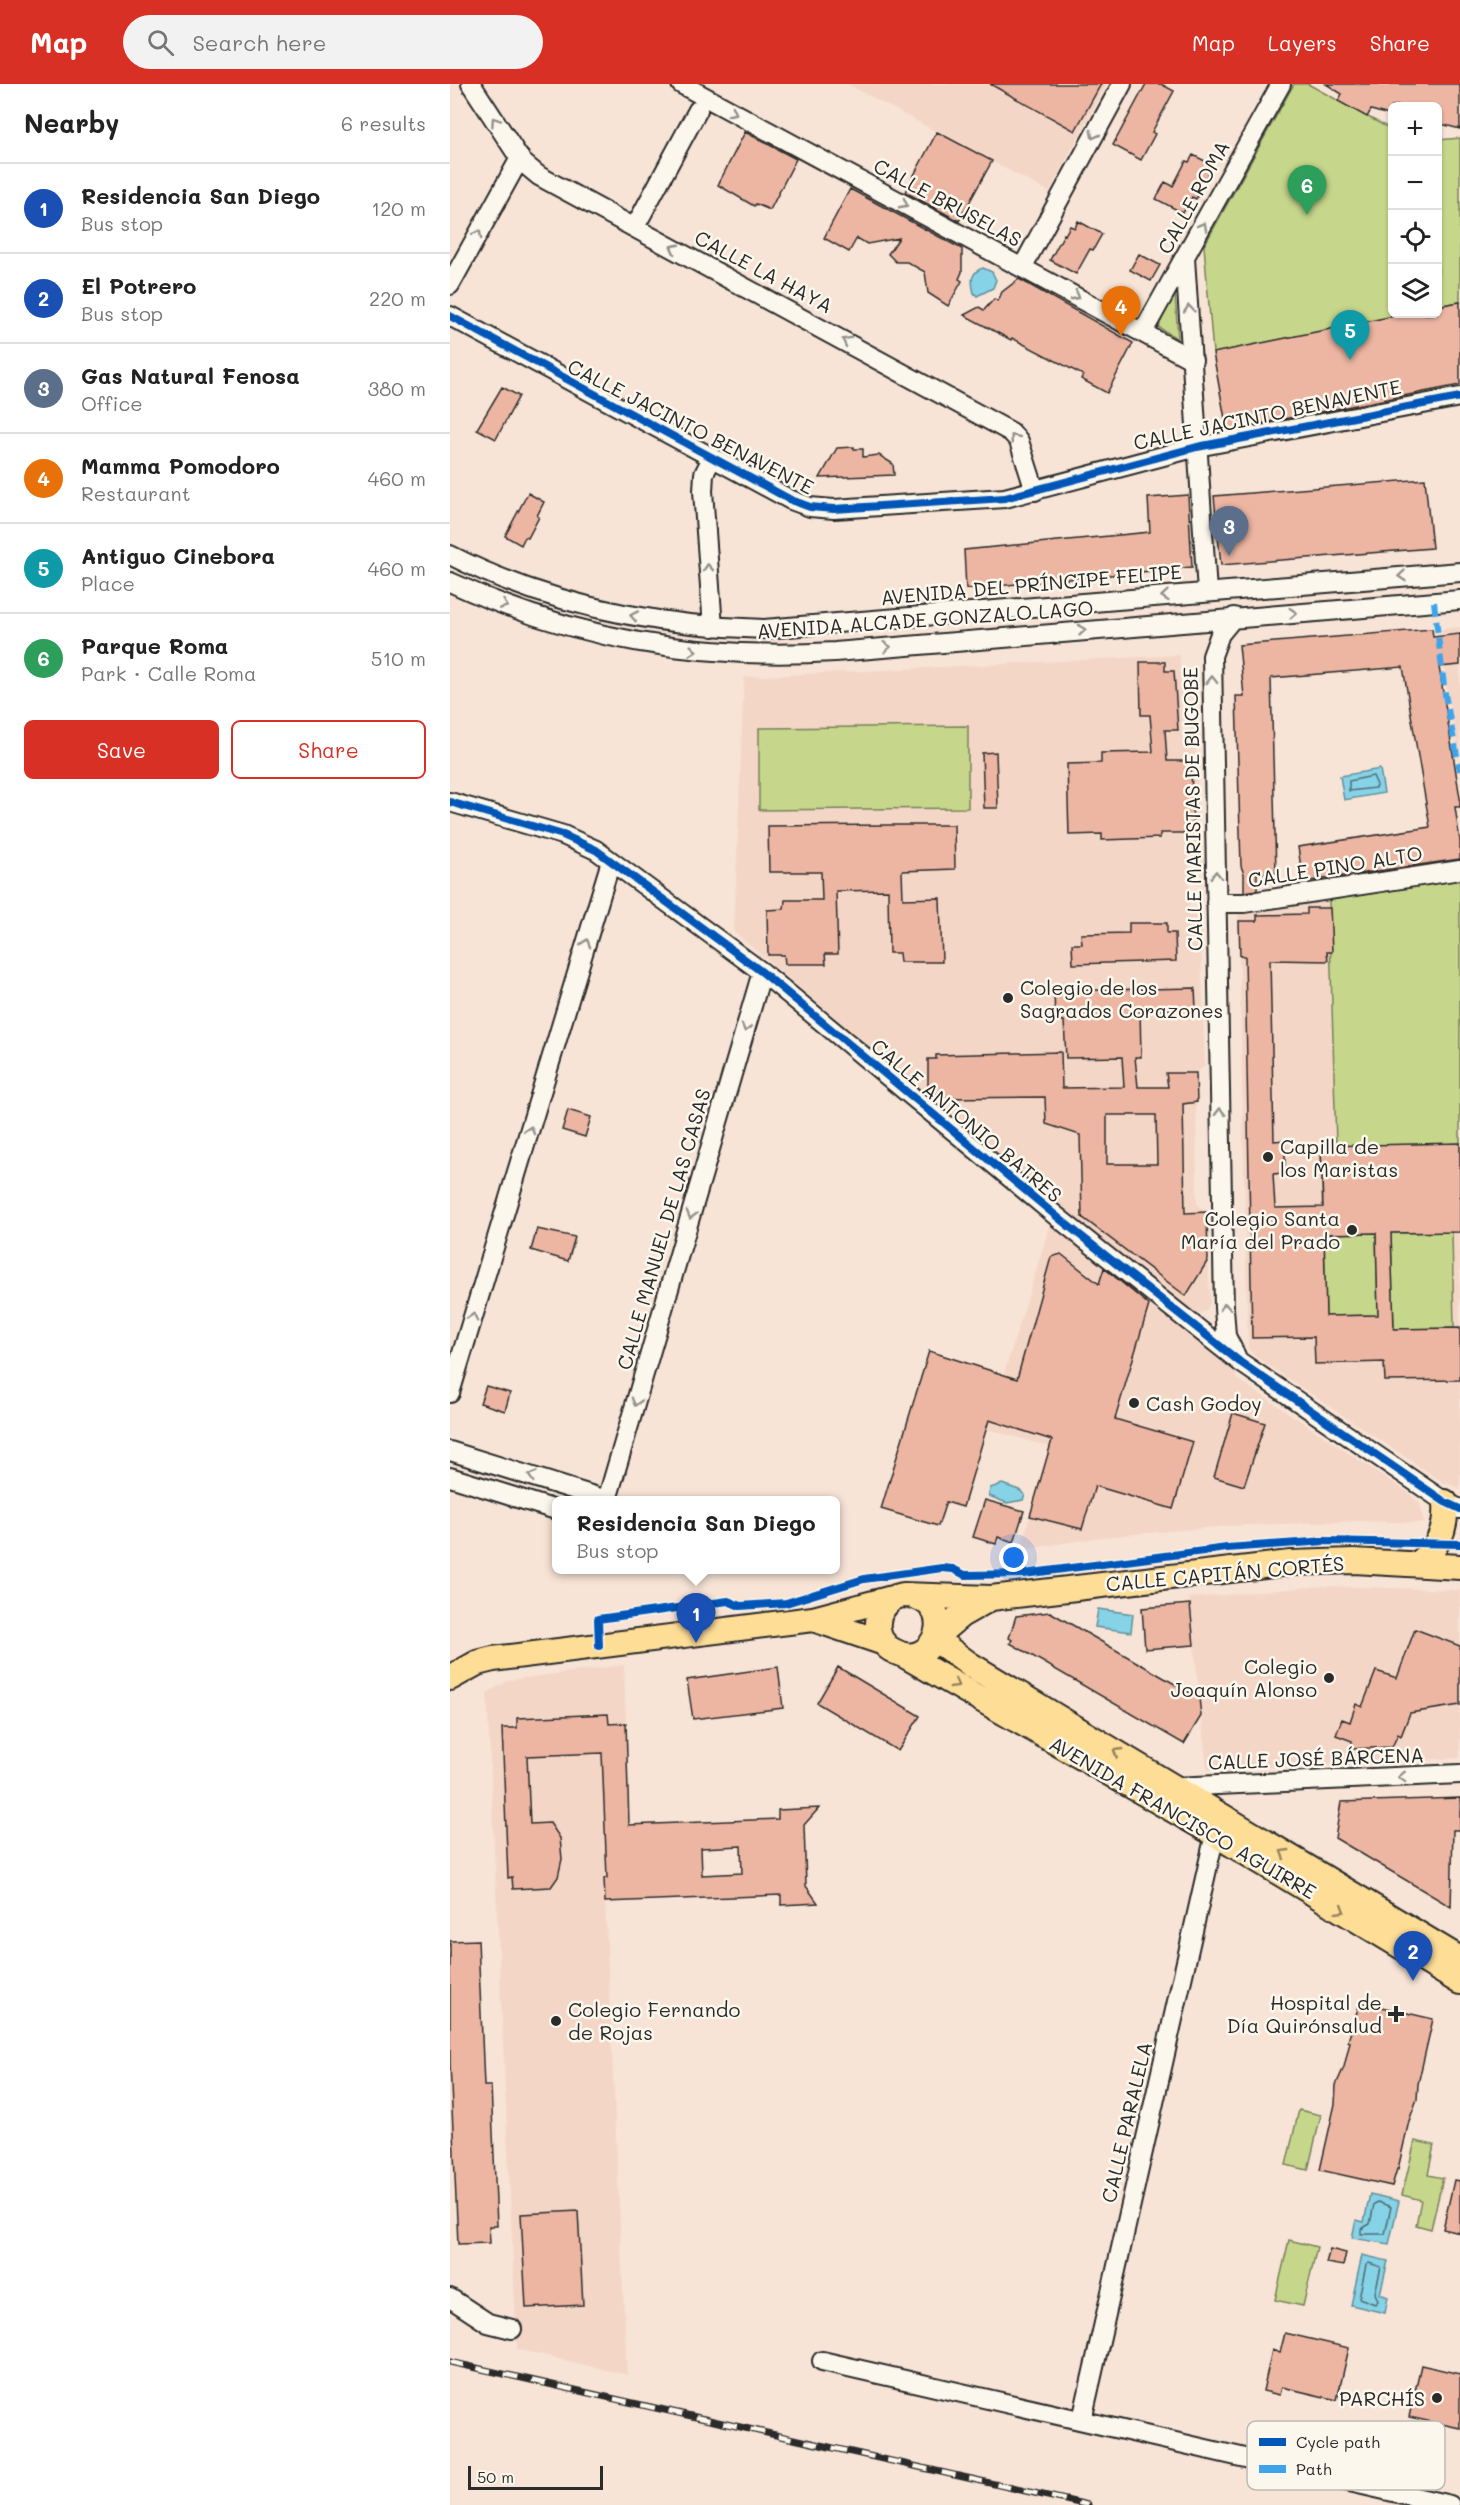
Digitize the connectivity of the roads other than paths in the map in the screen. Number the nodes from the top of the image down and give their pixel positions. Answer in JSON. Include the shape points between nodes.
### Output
{"nodes":[{"id":1,"x":471,"y":84,"type":"edge"},
{"id":2,"x":681,"y":84,"type":"edge"},
{"id":3,"x":1122,"y":84,"type":"edge"},
{"id":4,"x":1281,"y":84,"type":"edge"},
{"id":5,"x":703,"y":96,"type":"edge"},
{"id":6,"x":520,"y":158,"type":"junction"},
{"id":7,"x":635,"y":227,"type":"junction"},
{"id":8,"x":1185,"y":258,"type":"junction"},
{"id":9,"x":1022,"y":268,"type":"junction"},
{"id":10,"x":450,"y":285,"type":"edge"},
{"id":11,"x":450,"y":316,"type":"edge"},
{"id":12,"x":1143,"y":332,"type":"junction"},
{"id":13,"x":1193,"y":360,"type":"junction"},
{"id":14,"x":1460,"y":397,"type":"edge"},
{"id":15,"x":1197,"y":447,"type":"junction"},
{"id":16,"x":711,"y":458,"type":"junction"},
{"id":17,"x":1035,"y":491,"type":"junction"},
{"id":18,"x":450,"y":555,"type":"edge"},
{"id":19,"x":1460,"y":572,"type":"edge"},
{"id":20,"x":450,"y":582,"type":"edge"},
{"id":21,"x":1207,"y":592,"type":"junction"},
{"id":22,"x":1460,"y":600,"type":"edge"},
{"id":23,"x":1234,"y":617,"type":"junction"},
{"id":24,"x":713,"y":627,"type":"junction"},
{"id":25,"x":450,"y":802,"type":"edge"},
{"id":26,"x":611,"y":861,"type":"junction"},
{"id":27,"x":1460,"y":870,"type":"edge"},
{"id":28,"x":1216,"y":903,"type":"junction"},
{"id":29,"x":762,"y":972,"type":"junction"},
{"id":30,"x":1240,"y":1362,"type":"junction"},
{"id":31,"x":450,"y":1393,"type":"edge"},
{"id":32,"x":450,"y":1451,"type":"edge"},
{"id":33,"x":450,"y":1477,"type":"edge"},
{"id":34,"x":594,"y":1496,"type":"edge"},
{"id":35,"x":608,"y":1496,"type":"edge"},
{"id":36,"x":552,"y":1509,"type":"edge"},
{"id":37,"x":1456,"y":1512,"type":"edge"},
{"id":38,"x":1418,"y":1564,"type":"junction"},
{"id":39,"x":1460,"y":1567,"type":"edge"},
{"id":40,"x":902,"y":1598,"type":"junction"},
{"id":41,"x":991,"y":1598,"type":"junction"},
{"id":42,"x":813,"y":1619,"type":"junction"},
{"id":43,"x":935,"y":1638,"type":"junction"},
{"id":44,"x":894,"y":1649,"type":"junction"},
{"id":45,"x":510,"y":1657,"type":"junction"},
{"id":46,"x":450,"y":1658,"type":"edge"},
{"id":47,"x":450,"y":1678,"type":"edge"},
{"id":48,"x":1460,"y":1774,"type":"edge"},
{"id":49,"x":1173,"y":1787,"type":"junction"},
{"id":50,"x":1215,"y":1834,"type":"junction"},
{"id":51,"x":1460,"y":1959,"type":"edge"},
{"id":52,"x":1460,"y":1982,"type":"edge"},
{"id":53,"x":450,"y":2298,"type":"edge"},
{"id":54,"x":512,"y":2329,"type":"dead end"},
{"id":55,"x":822,"y":2361,"type":"dead end"},
{"id":56,"x":1082,"y":2420,"type":"junction"},
{"id":57,"x":1247,"y":2458,"type":"edge"},
{"id":58,"x":1385,"y":2490,"type":"edge"},
{"id":59,"x":1450,"y":2505,"type":"edge"}],
"edges":[{"from":6,"to":1,"type":"street","name":"CALLE LA HAYA","one_way":true},
{"from":2,"to":5,"type":"street","name":"CALLE BRUSELAS"},
{"from":3,"to":9,"type":"street","one_way":true},
{"from":8,"to":4,"type":"street","name":"CALLE ROMA","one_way":true},
{"from":5,"to":7,"type":"street"},
{"from":5,"to":9,"type":"street","name":"CALLE BRUSELAS","one_way":true},
{"from":6,"to":7,"type":"street","name":"CALLE LA HAYA","via":[[538,176]]},
{"from":10,"to":6,"type":"street","one_way":true},
{"from":17,"to":7,"type":"street","name":"CALLE LA HAYA","one_way":true,"via":[[1019,441],[1011,432]]},
{"from":8,"to":12,"type":"street","name":"CALLE ROMA"},
{"from":13,"to":8,"type":"street","one_way":true},
{"from":9,"to":12,"type":"street","name":"CALLE BRUSELAS","one_way":true},
{"from":11,"to":16,"type":"street","name":"CALLE JACINTO BENAVENTE"},
{"from":12,"to":13,"type":"street","name":"CALLE BRUSELAS"},
{"from":13,"to":15,"type":"street"},
{"from":14,"to":15,"type":"street","name":"CALLE JACINTO BENAVENTE"},
{"from":15,"to":17,"type":"street","name":"CALLE JACINTO BENAVENTE"},
{"from":15,"to":21,"type":"street"},
{"from":16,"to":17,"type":"street","name":"CALLE JACINTO BENAVENTE","via":[[810,507],[834,509],[1005,498]]},
{"from":24,"to":16,"type":"street","one_way":true,"via":[[703,491],[704,474]]},
{"from":24,"to":18,"type":"street","one_way":true,"via":[[652,620],[578,604],[501,578]]},
{"from":19,"to":21,"type":"street","name":"AVENIDA DEL PRÍNCIPE FELIPE","one_way":true},
{"from":20,"to":23,"type":"street","name":"AVENIDA ALCADE GONZALO LAGO","one_way":true,"via":[[585,632],[668,648],[751,655],[835,652]]},
{"from":21,"to":24,"type":"street","name":"AVENIDA DEL PRÍNCIPE FELIPE","one_way":true,"via":[[764,628]]},
{"from":23,"to":22,"type":"street","one_way":true},
{"from":28,"to":23,"type":"street","name":"CALLE MARISTAS DE BUGOBE","one_way":true,"via":[[1212,656],[1220,634]]},
{"from":25,"to":26,"type":"street","name":"CALLE ANTONIO BATRES","via":[[563,835]]},
{"from":26,"to":29,"type":"street","name":"CALLE ANTONIO BATRES"},
{"from":31,"to":26,"type":"street","one_way":true},
{"from":27,"to":28,"type":"street","name":"CALLE PINO ALTO","via":[[1244,903]]},
{"from":30,"to":28,"type":"street","name":"CALLE MARISTAS DE BUGOBE","one_way":true,"via":[[1226,1335],[1224,1308]]},
{"from":29,"to":30,"type":"street","name":"CALLE ANTONIO BATRES","via":[[1061,1220]]},
{"from":29,"to":35,"type":"street","name":"CALLE MANUEL DE LAS CASAS","one_way":true},
{"from":30,"to":37,"type":"street","name":"CALLE ANTONIO BATRES"},
{"from":34,"to":32,"type":"street","one_way":true},
{"from":33,"to":36,"type":"street"},
{"from":37,"to":38,"type":"main road","via":[[1446,1515],[1440,1540]]},
{"from":38,"to":39,"type":"main road","name":"CALLE CAPITÁN CORTÉS"},
{"from":38,"to":41,"type":"main road","name":"CALLE CAPITÁN CORTÉS","via":[[1290,1563]]},
{"from":40,"to":41,"type":"main road","name":"CALLE CAPITÁN CORTÉS"},
{"from":40,"to":42,"type":"main road","name":"CALLE CAPITÁN CORTÉS"},
{"from":40,"to":43,"type":"main road","via":[[926,1601],[938,1622]]},
{"from":40,"to":44,"type":"main road","via":[[882,1610],[878,1620],[879,1634]]},
{"from":41,"to":43,"type":"main road","name":"CALLE CAPITÁN CORTÉS","via":[[961,1615]]},
{"from":42,"to":44,"type":"main road","name":"CALLE CAPITÁN CORTÉS"},
{"from":42,"to":45,"type":"main road","name":"CALLE CAPITÁN CORTÉS"},
{"from":43,"to":44,"type":"main road","name":"CALLE CAPITÁN CORTÉS","via":[[922,1652]]},
{"from":49,"to":43,"type":"main road","name":"AVENIDA FRANCISCO AGUIRRE","one_way":true,"via":[[969,1664]]},
{"from":44,"to":50,"type":"main road","name":"AVENIDA FRANCISCO AGUIRRE","one_way":true},
{"from":45,"to":46,"type":"main road","name":"CALLE CAPITÁN CORTÉS"},
{"from":45,"to":47,"type":"main road","name":"CALLE CAPITÁN CORTÉS","via":[[477,1663]]},
{"from":48,"to":49,"type":"street","name":"CALLE JOSÉ BÁRCENA","one_way":true},
{"from":51,"to":49,"type":"main road","name":"AVENIDA FRANCISCO AGUIRRE","one_way":true},
{"from":50,"to":52,"type":"main road","name":"AVENIDA FRANCISCO AGUIRRE","one_way":true},
{"from":50,"to":56,"type":"street","name":"CALLE PARALELA"},
{"from":53,"to":54,"type":"street","via":[[488,2323]]},
{"from":55,"to":56,"type":"street"},
{"from":56,"to":57,"type":"street"},
{"from":58,"to":59,"type":"street"}]}
